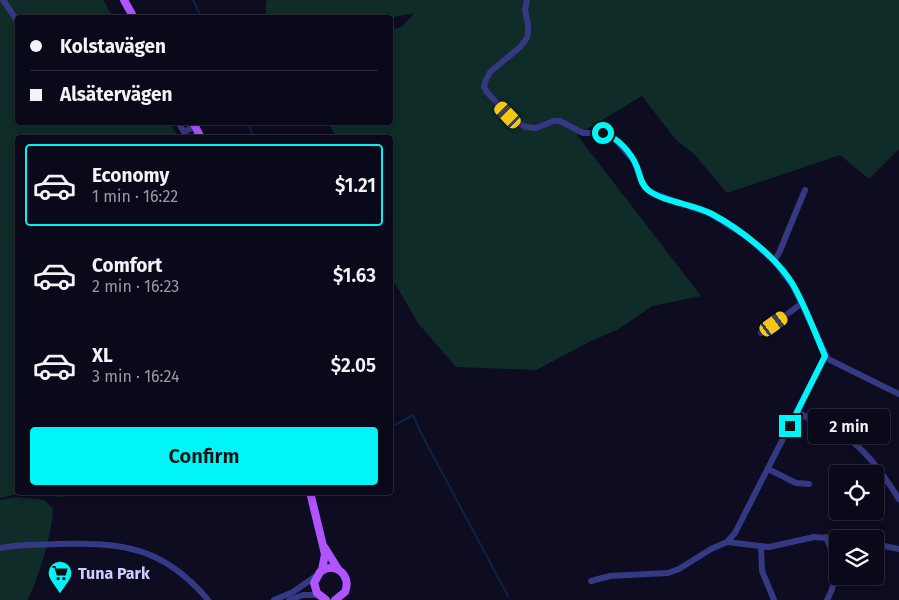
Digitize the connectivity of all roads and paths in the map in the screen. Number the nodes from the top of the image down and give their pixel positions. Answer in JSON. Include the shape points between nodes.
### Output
{"nodes":[{"id":1,"x":3,"y":0,"type":"edge"},
{"id":2,"x":124,"y":0,"type":"edge"},
{"id":3,"x":527,"y":0,"type":"edge"},
{"id":4,"x":132,"y":15,"type":"edge"},
{"id":5,"x":15,"y":18,"type":"edge"},
{"id":6,"x":180,"y":125,"type":"edge"},
{"id":7,"x":193,"y":125,"type":"edge"},
{"id":8,"x":805,"y":190,"type":"dead end"},
{"id":9,"x":774,"y":262,"type":"junction"},
{"id":10,"x":801,"y":304,"type":"junction"},
{"id":11,"x":761,"y":333,"type":"dead end"},
{"id":12,"x":825,"y":356,"type":"junction"},
{"id":13,"x":899,"y":394,"type":"edge"},
{"id":14,"x":797,"y":412,"type":"junction"},
{"id":15,"x":768,"y":468,"type":"junction"},
{"id":16,"x":809,"y":484,"type":"dead end"},
{"id":17,"x":311,"y":495,"type":"edge"},
{"id":18,"x":899,"y":499,"type":"edge"},
{"id":19,"x":826,"y":537,"type":"junction"},
{"id":20,"x":829,"y":538,"type":"edge"},
{"id":21,"x":727,"y":542,"type":"junction"},
{"id":22,"x":323,"y":545,"type":"junction"},
{"id":23,"x":761,"y":546,"type":"junction"},
{"id":24,"x":884,"y":546,"type":"edge"},
{"id":25,"x":0,"y":548,"type":"edge"},
{"id":26,"x":899,"y":550,"type":"edge"},
{"id":27,"x":338,"y":569,"type":"junction"},
{"id":28,"x":319,"y":573,"type":"junction"},
{"id":29,"x":591,"y":581,"type":"dead end"},
{"id":30,"x":323,"y":599,"type":"edge"},
{"id":31,"x":339,"y":599,"type":"edge"},
{"id":32,"x":208,"y":600,"type":"edge"},
{"id":33,"x":274,"y":600,"type":"edge"},
{"id":34,"x":289,"y":600,"type":"edge"},
{"id":35,"x":774,"y":600,"type":"edge"},
{"id":36,"x":827,"y":600,"type":"edge"}],
"edges":[{"from":1,"to":5,"type":"street"},
{"from":2,"to":4,"type":"main road"},
{"from":3,"to":9,"type":"street","via":[[527,38],[490,72],[485,82],[486,92],[508,115],[526,127],[536,128],[560,121],[583,133],[610,136],[631,156],[642,183],[650,192],[711,214],[747,237]]},
{"from":6,"to":7,"type":"street","via":[[184,132]]},
{"from":8,"to":9,"type":"street"},
{"from":9,"to":10,"type":"street","via":[[791,283]]},
{"from":10,"to":11,"type":"street"},
{"from":10,"to":12,"type":"street"},
{"from":12,"to":13,"type":"street"},
{"from":12,"to":14,"type":"street"},
{"from":14,"to":15,"type":"street"},
{"from":14,"to":18,"type":"street","via":[[860,448]]},
{"from":15,"to":16,"type":"street","via":[[796,483]]},
{"from":15,"to":21,"type":"street","via":[[735,533]]},
{"from":17,"to":22,"type":"main road"},
{"from":19,"to":20,"type":"street"},
{"from":19,"to":23,"type":"street"},
{"from":19,"to":36,"type":"street","via":[[836,564]]},
{"from":21,"to":23,"type":"street"},
{"from":21,"to":29,"type":"street","via":[[668,574],[610,576]]},
{"from":22,"to":27,"type":"main road"},
{"from":22,"to":28,"type":"main road","via":[[324,558]]},
{"from":23,"to":35,"type":"street","via":[[762,571]]},
{"from":24,"to":26,"type":"street"},
{"from":25,"to":32,"type":"street","via":[[68,544],[125,547],[147,553],[171,566]]},
{"from":27,"to":28,"type":"main road","via":[[330,568]]},
{"from":27,"to":31,"type":"main road","via":[[347,582],[346,590]]},
{"from":28,"to":30,"type":"main road","via":[[314,586]]},
{"from":28,"to":33,"type":"street","via":[[293,592]]},
{"from":30,"to":34,"type":"street","via":[[303,595]]}]}
